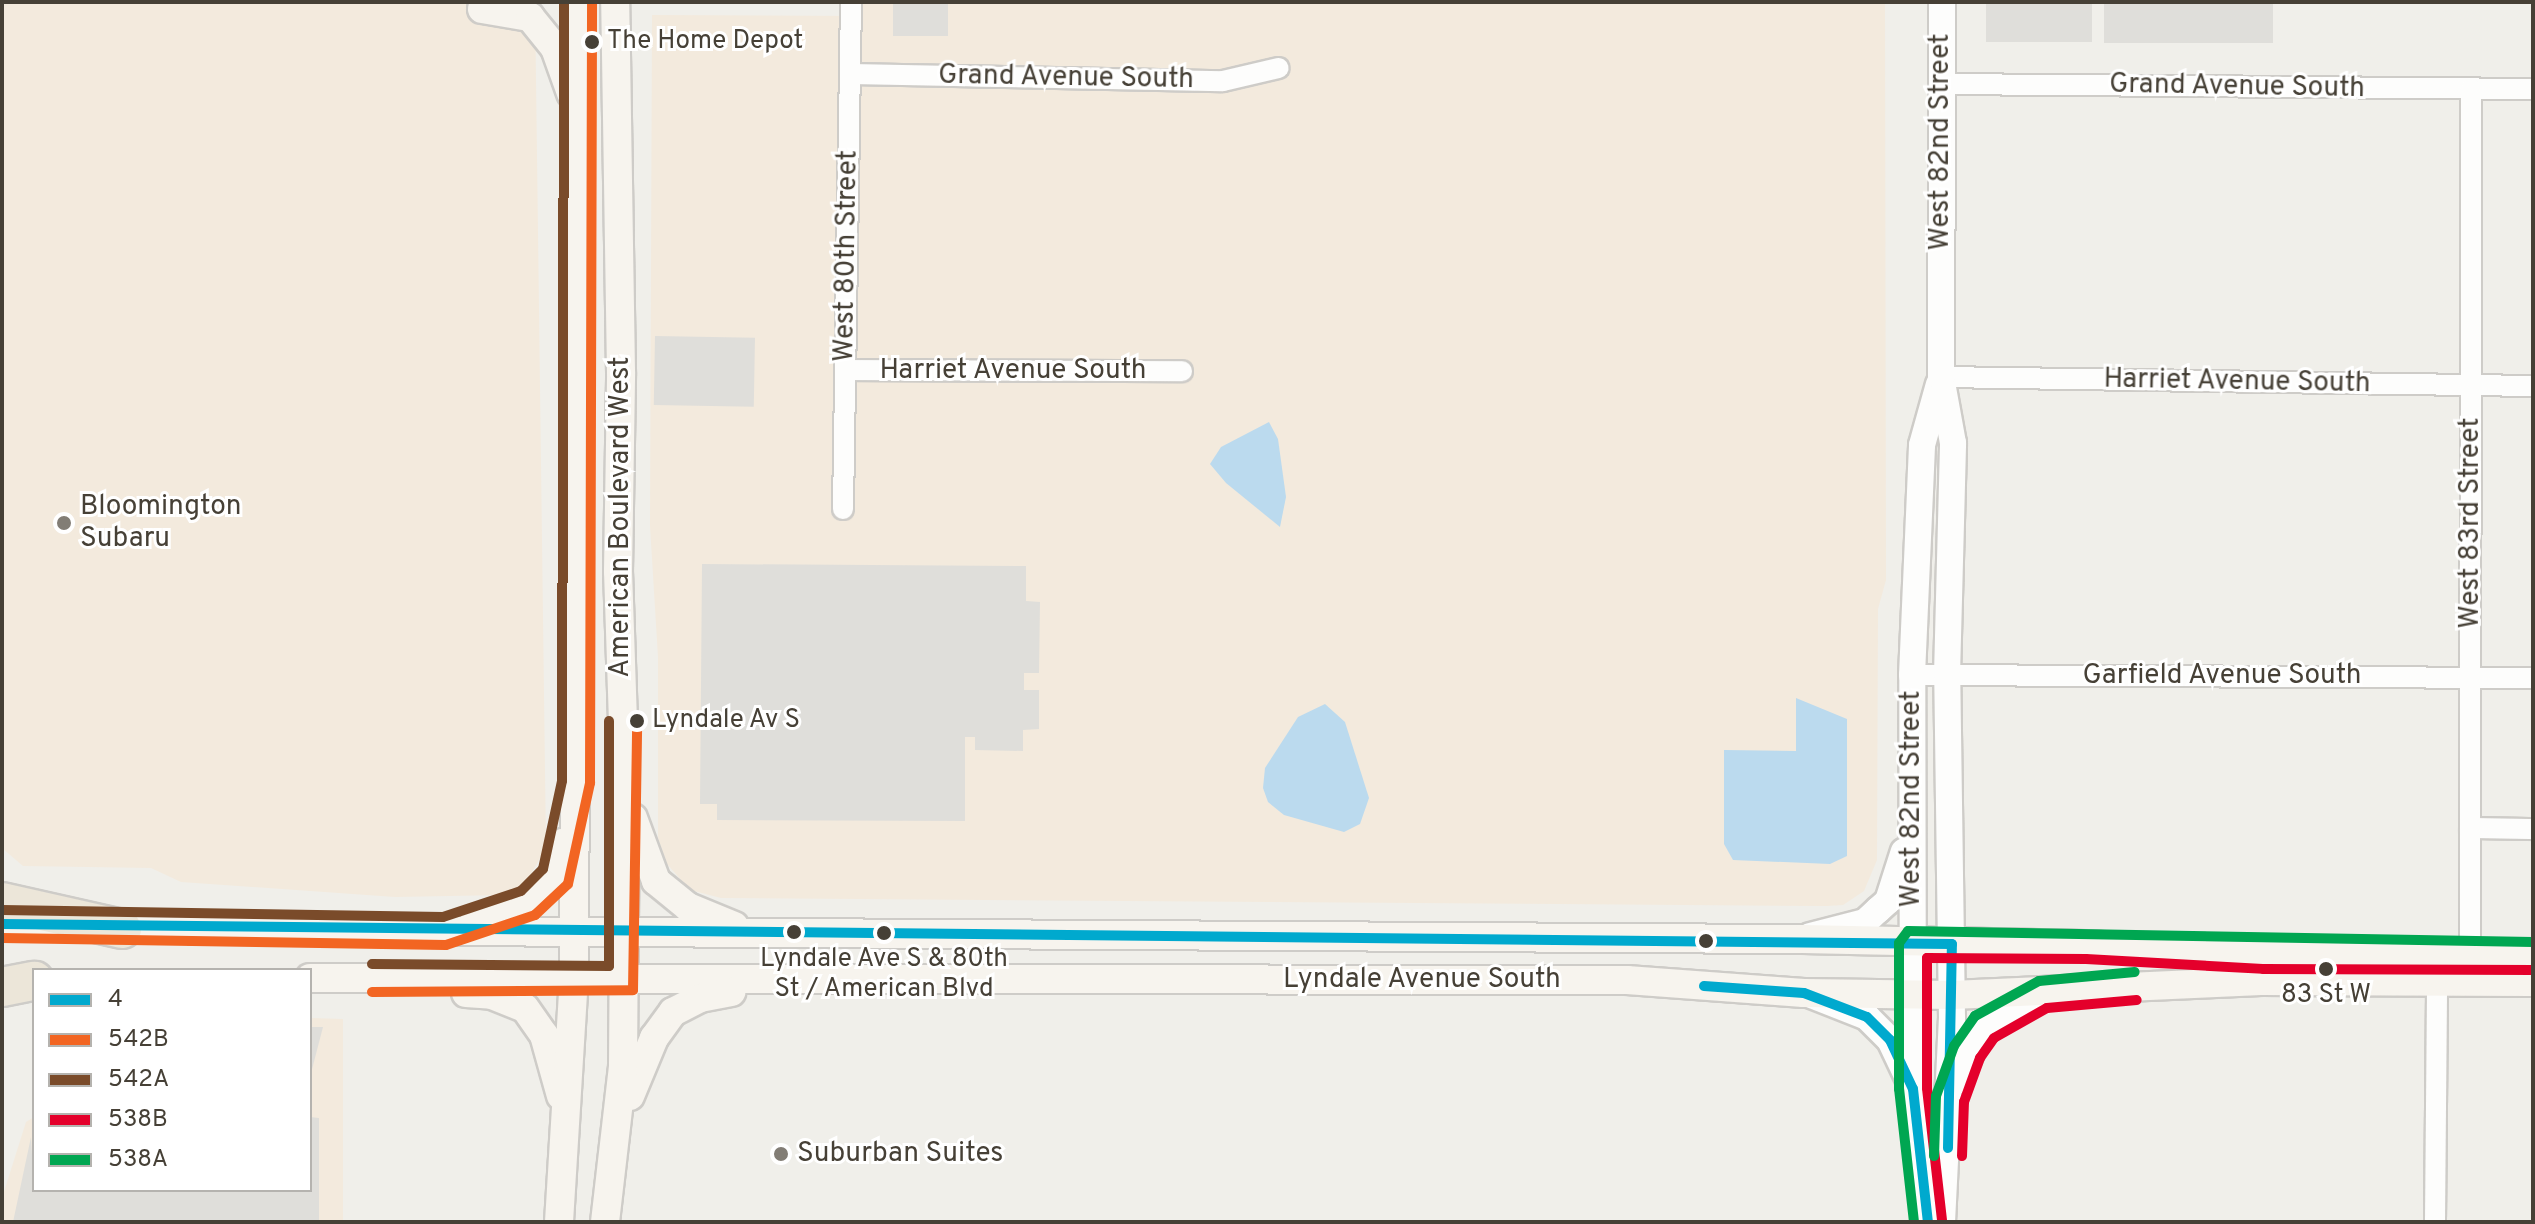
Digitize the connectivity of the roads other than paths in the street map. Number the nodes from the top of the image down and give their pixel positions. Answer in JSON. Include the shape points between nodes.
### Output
{"nodes":[{"id":1,"x":578,"y":2,"type":"edge"},
{"id":2,"x":851,"y":2,"type":"edge"},
{"id":3,"x":1942,"y":2,"type":"edge"},
{"id":4,"x":619,"y":3,"type":"edge"},
{"id":5,"x":482,"y":9,"type":"dead end"},
{"id":6,"x":1279,"y":68,"type":"dead end"},
{"id":7,"x":851,"y":74,"type":"junction"},
{"id":8,"x":1941,"y":84,"type":"junction"},
{"id":9,"x":2471,"y":89,"type":"junction"},
{"id":10,"x":2533,"y":89,"type":"edge"},
{"id":11,"x":577,"y":113,"type":"junction"},
{"id":12,"x":845,"y":370,"type":"junction"},
{"id":13,"x":1182,"y":371,"type":"dead end"},
{"id":14,"x":1941,"y":377,"type":"junction"},
{"id":15,"x":2471,"y":385,"type":"junction"},
{"id":16,"x":2533,"y":386,"type":"edge"},
{"id":17,"x":843,"y":509,"type":"dead end"},
{"id":18,"x":1912,"y":675,"type":"junction"},
{"id":19,"x":1947,"y":675,"type":"junction"},
{"id":20,"x":2470,"y":678,"type":"junction"},
{"id":21,"x":2533,"y":678,"type":"edge"},
{"id":22,"x":625,"y":782,"type":"junction"},
{"id":23,"x":576,"y":783,"type":"junction"},
{"id":24,"x":1913,"y":812,"type":"junction"},
{"id":25,"x":2470,"y":828,"type":"junction"},
{"id":26,"x":2533,"y":829,"type":"edge"},
{"id":27,"x":2,"y":902,"type":"edge"},
{"id":28,"x":2,"y":924,"type":"edge"},
{"id":29,"x":122,"y":929,"type":"junction"},
{"id":30,"x":445,"y":931,"type":"junction"},
{"id":31,"x":574,"y":931,"type":"junction"},
{"id":32,"x":623,"y":931,"type":"junction"},
{"id":33,"x":746,"y":931,"type":"junction"},
{"id":34,"x":1803,"y":939,"type":"junction"},
{"id":35,"x":1913,"y":944,"type":"junction"},
{"id":36,"x":1952,"y":944,"type":"junction"},
{"id":37,"x":2533,"y":956,"type":"edge"},
{"id":38,"x":2470,"y":957,"type":"junction"},
{"id":39,"x":2,"y":975,"type":"edge"},
{"id":40,"x":32,"y":975,"type":"edge"},
{"id":41,"x":312,"y":978,"type":"edge"},
{"id":42,"x":411,"y":979,"type":"junction"},
{"id":43,"x":574,"y":980,"type":"junction"},
{"id":44,"x":623,"y":980,"type":"junction"},
{"id":45,"x":754,"y":980,"type":"junction"},
{"id":46,"x":32,"y":981,"type":"edge"},
{"id":47,"x":2437,"y":982,"type":"junction"},
{"id":48,"x":2533,"y":982,"type":"edge"},
{"id":49,"x":2,"y":987,"type":"edge"},
{"id":50,"x":1804,"y":993,"type":"junction"},
{"id":51,"x":1913,"y":994,"type":"junction"},
{"id":52,"x":2043,"y":994,"type":"junction"},
{"id":53,"x":1952,"y":995,"type":"junction"},
{"id":54,"x":1913,"y":1089,"type":"junction"},
{"id":55,"x":1950,"y":1099,"type":"junction"},
{"id":56,"x":618,"y":1127,"type":"junction"},
{"id":57,"x":566,"y":1139,"type":"junction"},
{"id":58,"x":559,"y":1222,"type":"edge"},
{"id":59,"x":605,"y":1222,"type":"edge"},
{"id":60,"x":1928,"y":1222,"type":"edge"},
{"id":61,"x":1942,"y":1222,"type":"edge"},
{"id":62,"x":2435,"y":1222,"type":"edge"}],
"edges":[{"from":1,"to":11,"type":"main road","name":"American Boulevard West"},
{"from":2,"to":7,"type":"street","name":"West 80th Street"},
{"from":3,"to":8,"type":"street","name":"West 82nd Street"},
{"from":4,"to":22,"type":"main road","name":"American Boulevard West","via":[[618,571]]},
{"from":5,"to":11,"type":"main road","via":[[530,17],[555,48]]},
{"from":6,"to":7,"type":"street","name":"Grand Avenue South","via":[[1223,81]]},
{"from":7,"to":12,"type":"street","name":"West 80th Street"},
{"from":8,"to":9,"type":"street","name":"Grand Avenue South"},
{"from":8,"to":14,"type":"street","name":"West 82nd Street"},
{"from":9,"to":10,"type":"street","name":"Grand Avenue South"},
{"from":9,"to":15,"type":"street","name":"West 83rd Street"},
{"from":11,"to":23,"type":"main road","name":"American Boulevard West"},
{"from":12,"to":13,"type":"street","name":"Harriet Avenue South"},
{"from":12,"to":17,"type":"street","name":"West 80th Street"},
{"from":14,"to":15,"type":"street","name":"Harriet Avenue South"},
{"from":14,"to":18,"type":"street","name":"West 82nd Street","via":[[1922,445]]},
{"from":14,"to":19,"type":"street","name":"West 82nd Street","via":[[1953,443]]},
{"from":15,"to":16,"type":"street","name":"Harriet Avenue South"},
{"from":15,"to":20,"type":"street","name":"West 83rd Street"},
{"from":18,"to":19,"type":"street","name":"Garfield Avenue South"},
{"from":18,"to":24,"type":"street","name":"West 82nd Street"},
{"from":19,"to":20,"type":"street","name":"Garfield Avenue South"},
{"from":19,"to":36,"type":"street","name":"West 82nd Street"},
{"from":20,"to":21,"type":"street","name":"Garfield Avenue South"},
{"from":20,"to":25,"type":"street","name":"West 83rd Street"},
{"from":22,"to":32,"type":"main road","name":"American Boulevard West"},
{"from":22,"to":33,"type":"main road","via":[[640,848],[656,881],[688,907]]},
{"from":23,"to":30,"type":"main road","via":[[556,876],[528,903]]},
{"from":23,"to":31,"type":"main road","name":"American Boulevard West"},
{"from":24,"to":34,"type":"street","via":[[1888,901],[1865,922]]},
{"from":24,"to":35,"type":"street","name":"West 82nd Street"},
{"from":25,"to":26,"type":"street"},
{"from":25,"to":38,"type":"street","name":"West 83rd Street"},
{"from":27,"to":29,"type":"highway"},
{"from":28,"to":29,"type":"main road","name":"Lyndale Avenue South"},
{"from":29,"to":30,"type":"main road","name":"Lyndale Avenue South"},
{"from":30,"to":31,"type":"main road","name":"Lyndale Avenue South"},
{"from":31,"to":32,"type":"main road","name":"Lyndale Avenue South"},
{"from":31,"to":43,"type":"main road","name":"American Boulevard West"},
{"from":32,"to":33,"type":"main road","name":"Lyndale Avenue South"},
{"from":32,"to":44,"type":"main road","name":"American Boulevard West"},
{"from":33,"to":34,"type":"main road","name":"Lyndale Avenue South"},
{"from":34,"to":35,"type":"main road","name":"Lyndale Avenue South"},
{"from":35,"to":36,"type":"main road","name":"Lyndale Avenue South"},
{"from":35,"to":51,"type":"street","name":"West 82nd Street"},
{"from":36,"to":38,"type":"main road","name":"Lyndale Avenue South"},
{"from":36,"to":53,"type":"street","name":"West 82nd Street"},
{"from":37,"to":38,"type":"main road","name":"Lyndale Avenue South"},
{"from":39,"to":40,"type":"main road"},
{"from":41,"to":42,"type":"main road","name":"Lyndale Avenue South"},
{"from":42,"to":43,"type":"main road","name":"Lyndale Avenue South"},
{"from":42,"to":57,"type":"main road","via":[[453,992],[492,995],[525,1008],[544,1035],[558,1075]]},
{"from":43,"to":44,"type":"main road","name":"Lyndale Avenue South"},
{"from":43,"to":57,"type":"main road","name":"American Boulevard West"},
{"from":44,"to":45,"type":"main road","name":"Lyndale Avenue South"},
{"from":44,"to":56,"type":"main road","name":"American Boulevard West"},
{"from":45,"to":50,"type":"main road","name":"Lyndale Avenue South","via":[[1627,980]]},
{"from":45,"to":56,"type":"main road","via":[[673,1012],[642,1065]]},
{"from":46,"to":49,"type":"highway"},
{"from":47,"to":48,"type":"main road","name":"Lyndale Avenue South"},
{"from":47,"to":52,"type":"main road","name":"Lyndale Avenue South","via":[[2261,981]]},
{"from":47,"to":62,"type":"street"},
{"from":50,"to":51,"type":"main road","name":"Lyndale Avenue South"},
{"from":50,"to":54,"type":"street","via":[[1867,1017],[1890,1040]]},
{"from":51,"to":53,"type":"main road","name":"Lyndale Avenue South"},
{"from":51,"to":54,"type":"street","name":"West 82nd Street"},
{"from":52,"to":53,"type":"main road","name":"Lyndale Avenue South"},
{"from":52,"to":55,"type":"street","via":[[1984,1027],[1967,1052]]},
{"from":53,"to":55,"type":"street","name":"West 82nd Street"},
{"from":54,"to":60,"type":"street","name":"West 82nd Street"},
{"from":55,"to":61,"type":"street","name":"West 82nd Street"},
{"from":56,"to":59,"type":"main road","name":"American Boulevard West"},
{"from":57,"to":58,"type":"main road","name":"American Boulevard West"}]}
